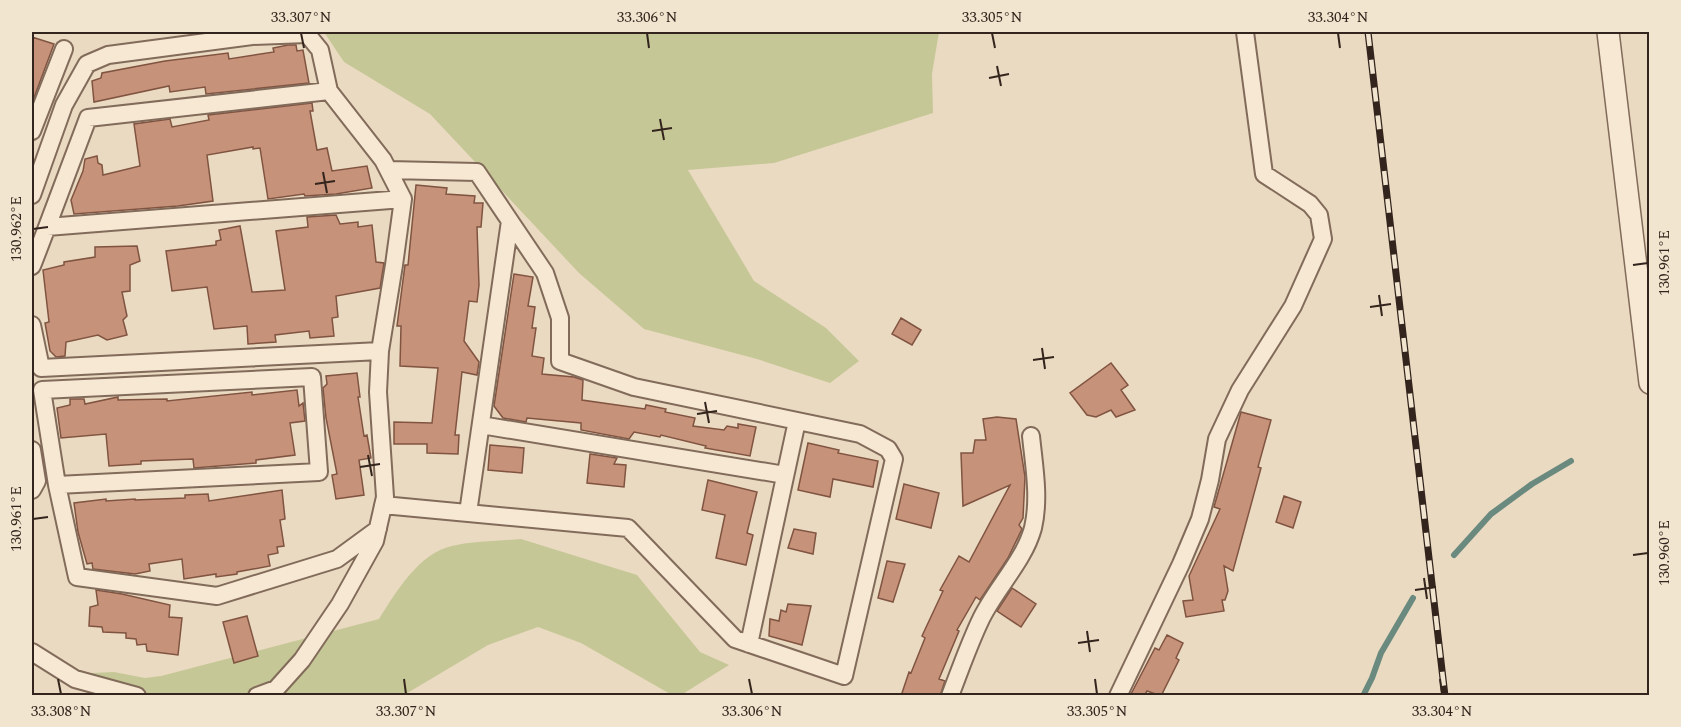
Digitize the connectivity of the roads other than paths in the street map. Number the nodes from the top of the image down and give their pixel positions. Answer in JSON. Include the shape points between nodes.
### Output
{"nodes":[{"id":1,"x":1245,"y":32,"type":"edge"},
{"id":2,"x":1608,"y":32,"type":"edge"},
{"id":3,"x":64,"y":49,"type":"dead end"},
{"id":4,"x":329,"y":91,"type":"junction"},
{"id":5,"x":32,"y":131,"type":"edge"},
{"id":6,"x":389,"y":170,"type":"junction"},
{"id":7,"x":32,"y":195,"type":"edge"},
{"id":8,"x":403,"y":199,"type":"junction"},
{"id":9,"x":510,"y":221,"type":"junction"},
{"id":10,"x":47,"y":227,"type":"junction"},
{"id":11,"x":32,"y":266,"type":"edge"},
{"id":12,"x":32,"y":325,"type":"edge"},
{"id":13,"x":380,"y":351,"type":"junction"},
{"id":14,"x":1650,"y":383,"type":"edge"},
{"id":15,"x":797,"y":421,"type":"junction"},
{"id":16,"x":481,"y":425,"type":"junction"},
{"id":17,"x":1031,"y":436,"type":"dead end"},
{"id":18,"x":32,"y":450,"type":"edge"},
{"id":19,"x":785,"y":475,"type":"junction"},
{"id":20,"x":57,"y":485,"type":"junction"},
{"id":21,"x":32,"y":490,"type":"edge"},
{"id":22,"x":383,"y":505,"type":"junction"},
{"id":23,"x":468,"y":513,"type":"junction"},
{"id":24,"x":378,"y":529,"type":"junction"},
{"id":25,"x":749,"y":644,"type":"junction"},
{"id":26,"x":32,"y":652,"type":"edge"},
{"id":27,"x":137,"y":696,"type":"edge"},
{"id":28,"x":257,"y":696,"type":"edge"},
{"id":29,"x":950,"y":696,"type":"edge"},
{"id":30,"x":1118,"y":696,"type":"edge"}],
"edges":[{"from":1,"to":30,"type":"street","via":[[1264,174],[1310,204],[1319,215],[1323,239],[1293,306],[1240,390],[1217,439],[1200,519]]},
{"from":2,"to":14,"type":"street"},
{"from":3,"to":5,"type":"street"},
{"from":4,"to":6,"type":"street"},
{"from":4,"to":7,"type":"street","via":[[320,50],[307,34],[252,36],[108,55],[87,64],[64,105]]},
{"from":4,"to":10,"type":"street","via":[[88,118]]},
{"from":6,"to":8,"type":"street"},
{"from":6,"to":9,"type":"street","via":[[477,172]]},
{"from":8,"to":10,"type":"street"},
{"from":8,"to":13,"type":"street"},
{"from":9,"to":15,"type":"street","via":[[545,273],[560,318],[560,361],[634,387]]},
{"from":9,"to":16,"type":"street"},
{"from":10,"to":11,"type":"street"},
{"from":12,"to":13,"type":"street","via":[[40,368]]},
{"from":13,"to":22,"type":"street"},
{"from":15,"to":19,"type":"street"},
{"from":15,"to":25,"type":"street","via":[[860,434],[888,449],[894,459],[844,676]]},
{"from":16,"to":19,"type":"street"},
{"from":16,"to":23,"type":"street"},
{"from":17,"to":29,"type":"street","via":[[1036,497],[1032,529],[1022,554],[980,619]]},
{"from":18,"to":21,"type":"street","via":[[37,481]]},
{"from":19,"to":25,"type":"street"},
{"from":20,"to":20,"type":"street","via":[[42,390],[312,377],[319,472]]},
{"from":20,"to":24,"type":"street","via":[[77,577],[217,596],[337,559]]},
{"from":22,"to":23,"type":"street"},
{"from":22,"to":24,"type":"street"},
{"from":23,"to":25,"type":"street","via":[[627,528],[735,639]]},
{"from":24,"to":28,"type":"street","via":[[340,604],[302,660],[276,689]]},
{"from":26,"to":27,"type":"street","via":[[75,679]]}]}
